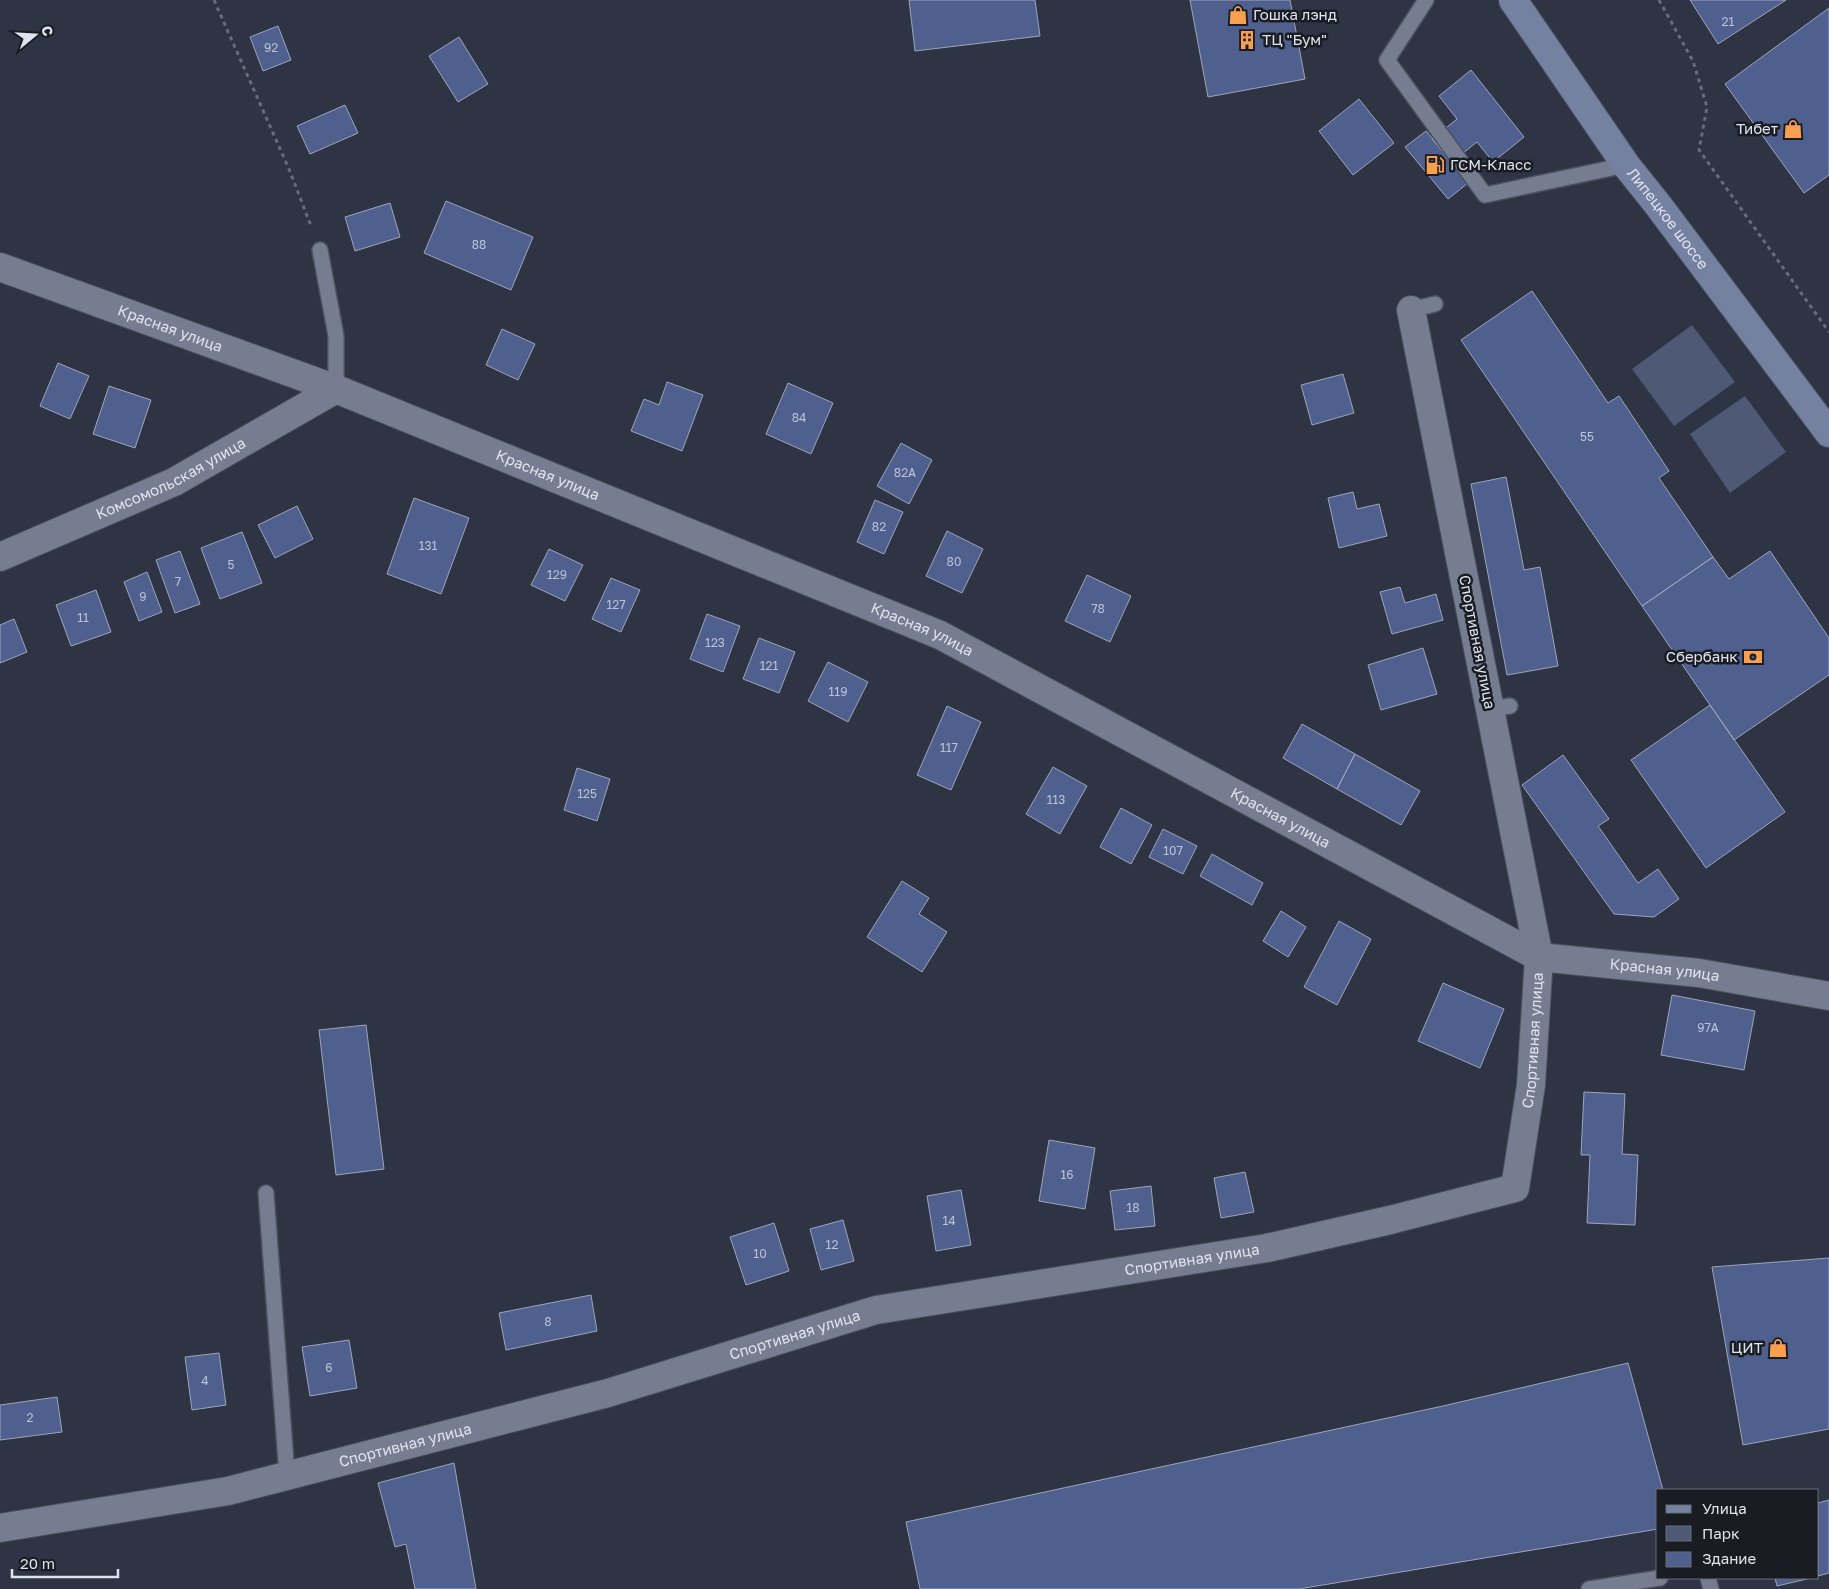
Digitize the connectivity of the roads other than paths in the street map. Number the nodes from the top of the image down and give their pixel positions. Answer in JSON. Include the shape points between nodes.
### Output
{"nodes":[{"id":1,"x":1426,"y":0,"type":"edge"},
{"id":2,"x":1513,"y":0,"type":"edge"},
{"id":3,"x":1626,"y":165,"type":"junction"},
{"id":4,"x":320,"y":250,"type":"road end"},
{"id":5,"x":0,"y":267,"type":"edge"},
{"id":6,"x":1423,"y":307,"type":"dead end"},
{"id":7,"x":336,"y":389,"type":"junction"},
{"id":8,"x":1829,"y":433,"type":"edge"},
{"id":9,"x":0,"y":557,"type":"edge"},
{"id":10,"x":1539,"y":957,"type":"junction"},
{"id":11,"x":1829,"y":996,"type":"edge"},
{"id":12,"x":266,"y":1193,"type":"dead end"},
{"id":13,"x":287,"y":1476,"type":"junction"},
{"id":14,"x":0,"y":1528,"type":"edge"},
{"id":15,"x":1656,"y":1579,"type":"edge"},
{"id":16,"x":1589,"y":1589,"type":"edge"}],
"edges":[{"from":1,"to":3,"type":"lane","via":[[1387,60],[1485,195]]},
{"from":2,"to":3,"type":"main road","name":"Липецкое шоссе"},
{"from":3,"to":8,"type":"main road","name":"Липецкое шоссе"},
{"from":4,"to":7,"type":"lane","via":[[336,336]]},
{"from":5,"to":7,"type":"street","name":"Красная улица"},
{"from":6,"to":10,"type":"street","name":"Спортивная улица","via":[[1500,707]]},
{"from":7,"to":9,"type":"street","name":"Комсомольская улица","via":[[174,482]]},
{"from":7,"to":10,"type":"street","name":"Красная улица","via":[[940,635]]},
{"from":10,"to":11,"type":"street","name":"Красная улица","via":[[1699,973]]},
{"from":10,"to":13,"type":"street","name":"Спортивная улица","via":[[1531,1085],[1515,1188],[1266,1248],[876,1310],[608,1393]]},
{"from":12,"to":13,"type":"lane"},
{"from":13,"to":14,"type":"street","name":"Спортивная улица","via":[[228,1491]]},
{"from":15,"to":16,"type":"lane"}]}
